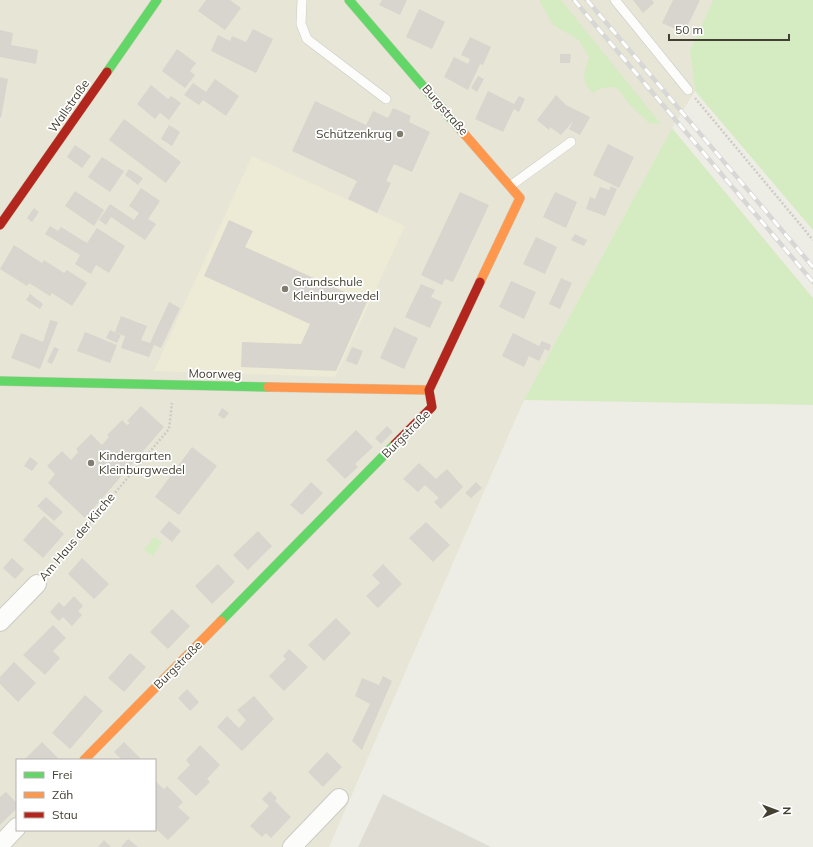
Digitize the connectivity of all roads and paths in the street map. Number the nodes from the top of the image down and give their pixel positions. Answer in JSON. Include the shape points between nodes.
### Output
{"nodes":[{"id":1,"x":157,"y":0,"type":"edge"},
{"id":2,"x":302,"y":0,"type":"edge"},
{"id":3,"x":349,"y":0,"type":"edge"},
{"id":4,"x":615,"y":0,"type":"edge"},
{"id":5,"x":688,"y":90,"type":"joint"},
{"id":6,"x":386,"y":99,"type":"dead end"},
{"id":7,"x":571,"y":142,"type":"dead end"},
{"id":8,"x":510,"y":186,"type":"junction"},
{"id":9,"x":3,"y":213,"type":"edge"},
{"id":10,"x":813,"y":240,"type":"edge"},
{"id":11,"x":0,"y":381,"type":"edge"},
{"id":12,"x":174,"y":385,"type":"junction"},
{"id":13,"x":429,"y":390,"type":"junction"},
{"id":14,"x":37,"y":584,"type":"joint"},
{"id":15,"x":0,"y":622,"type":"edge"},
{"id":16,"x":85,"y":759,"type":"edge"},
{"id":17,"x":338,"y":798,"type":"dead end"},
{"id":18,"x":16,"y":828,"type":"edge"},
{"id":19,"x":0,"y":845,"type":"edge"},
{"id":20,"x":292,"y":847,"type":"edge"}],
"edges":[{"from":1,"to":9,"type":"street","name":"Wallstraße"},
{"from":2,"to":6,"type":"lane","via":[[301,24],[307,39]]},
{"from":3,"to":8,"type":"street","name":"Burgstraße"},
{"from":4,"to":5,"type":"lane"},
{"from":5,"to":10,"type":"path"},
{"from":7,"to":8,"type":"lane"},
{"from":8,"to":13,"type":"street","name":"Burgstraße","via":[[520,198]]},
{"from":11,"to":12,"type":"street","name":"Moorweg"},
{"from":12,"to":13,"type":"street","name":"Moorweg"},
{"from":12,"to":14,"type":"path","name":"Am Haus der Kirche","via":[[169,429]]},
{"from":13,"to":16,"type":"street","name":"Burgstraße","via":[[432,407]]},
{"from":14,"to":15,"type":"street","name":"Am Haus der Kirche"},
{"from":17,"to":20,"type":"street"},
{"from":18,"to":19,"type":"street"}]}
